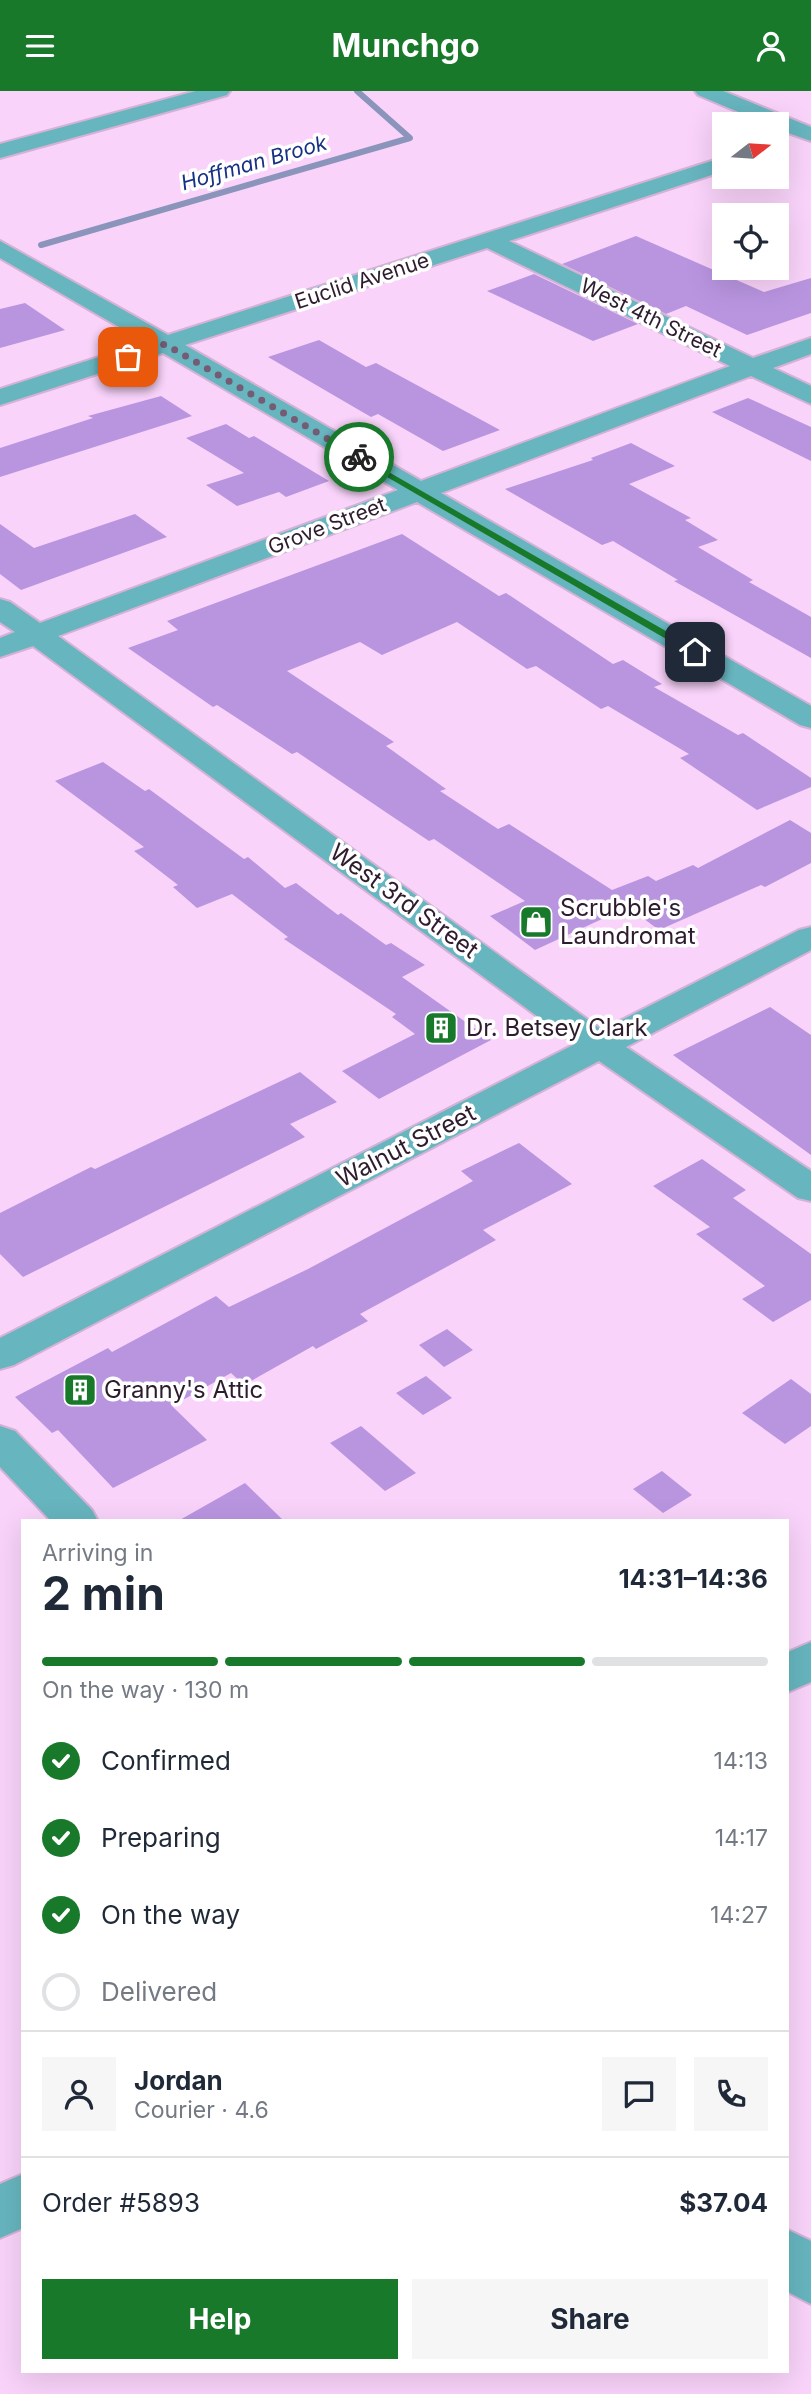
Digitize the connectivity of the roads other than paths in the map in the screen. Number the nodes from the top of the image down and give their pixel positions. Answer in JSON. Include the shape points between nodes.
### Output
{"nodes":[{"id":1,"x":220,"y":91,"type":"edge"},
{"id":2,"x":705,"y":91,"type":"edge"},
{"id":3,"x":192,"y":94,"type":"edge"},
{"id":4,"x":811,"y":136,"type":"edge"},
{"id":5,"x":789,"y":143,"type":"edge"},
{"id":6,"x":0,"y":151,"type":"edge"},
{"id":7,"x":712,"y":168,"type":"edge"},
{"id":8,"x":490,"y":240,"type":"junction"},
{"id":9,"x":0,"y":248,"type":"edge"},
{"id":10,"x":165,"y":344,"type":"junction"},
{"id":11,"x":811,"y":345,"type":"edge"},
{"id":12,"x":752,"y":367,"type":"junction"},
{"id":13,"x":811,"y":395,"type":"edge"},
{"id":14,"x":0,"y":397,"type":"edge"},
{"id":15,"x":418,"y":492,"type":"junction"},
{"id":16,"x":0,"y":608,"type":"edge"},
{"id":17,"x":37,"y":635,"type":"junction"},
{"id":18,"x":0,"y":648,"type":"edge"},
{"id":19,"x":811,"y":719,"type":"edge"},
{"id":20,"x":811,"y":937,"type":"edge"},
{"id":21,"x":601,"y":1046,"type":"junction"},
{"id":22,"x":811,"y":1189,"type":"edge"},
{"id":23,"x":0,"y":1355,"type":"edge"},
{"id":24,"x":0,"y":1441,"type":"edge"},
{"id":25,"x":75,"y":1519,"type":"edge"},
{"id":26,"x":811,"y":1659,"type":"edge"},
{"id":27,"x":789,"y":1674,"type":"edge"},
{"id":28,"x":21,"y":2199,"type":"edge"},
{"id":29,"x":0,"y":2214,"type":"edge"},
{"id":30,"x":789,"y":2256,"type":"edge"},
{"id":31,"x":811,"y":2279,"type":"edge"}],
"edges":[{"from":1,"to":3,"type":"street"},
{"from":2,"to":4,"type":"street"},
{"from":3,"to":6,"type":"street"},
{"from":4,"to":5,"type":"street"},
{"from":7,"to":8,"type":"street","name":"Euclid Avenue"},
{"from":8,"to":10,"type":"street","name":"Euclid Avenue"},
{"from":8,"to":12,"type":"street","name":"West 4th Street"},
{"from":9,"to":10,"type":"street"},
{"from":10,"to":14,"type":"street","name":"Euclid Avenue"},
{"from":10,"to":15,"type":"street"},
{"from":11,"to":12,"type":"street","name":"Grove Street"},
{"from":12,"to":13,"type":"street","name":"West 4th Street"},
{"from":12,"to":15,"type":"street","name":"Grove Street"},
{"from":15,"to":17,"type":"street","name":"Grove Street"},
{"from":15,"to":19,"type":"street"},
{"from":16,"to":17,"type":"street","name":"West 3rd Street"},
{"from":17,"to":18,"type":"street","name":"Grove Street"},
{"from":17,"to":21,"type":"street","name":"West 3rd Street"},
{"from":20,"to":21,"type":"street","name":"Walnut Street"},
{"from":21,"to":22,"type":"street","name":"West 3rd Street"},
{"from":21,"to":23,"type":"street","name":"Walnut Street"},
{"from":24,"to":25,"type":"street"},
{"from":26,"to":27,"type":"street"},
{"from":28,"to":29,"type":"street"},
{"from":30,"to":31,"type":"street"}]}
